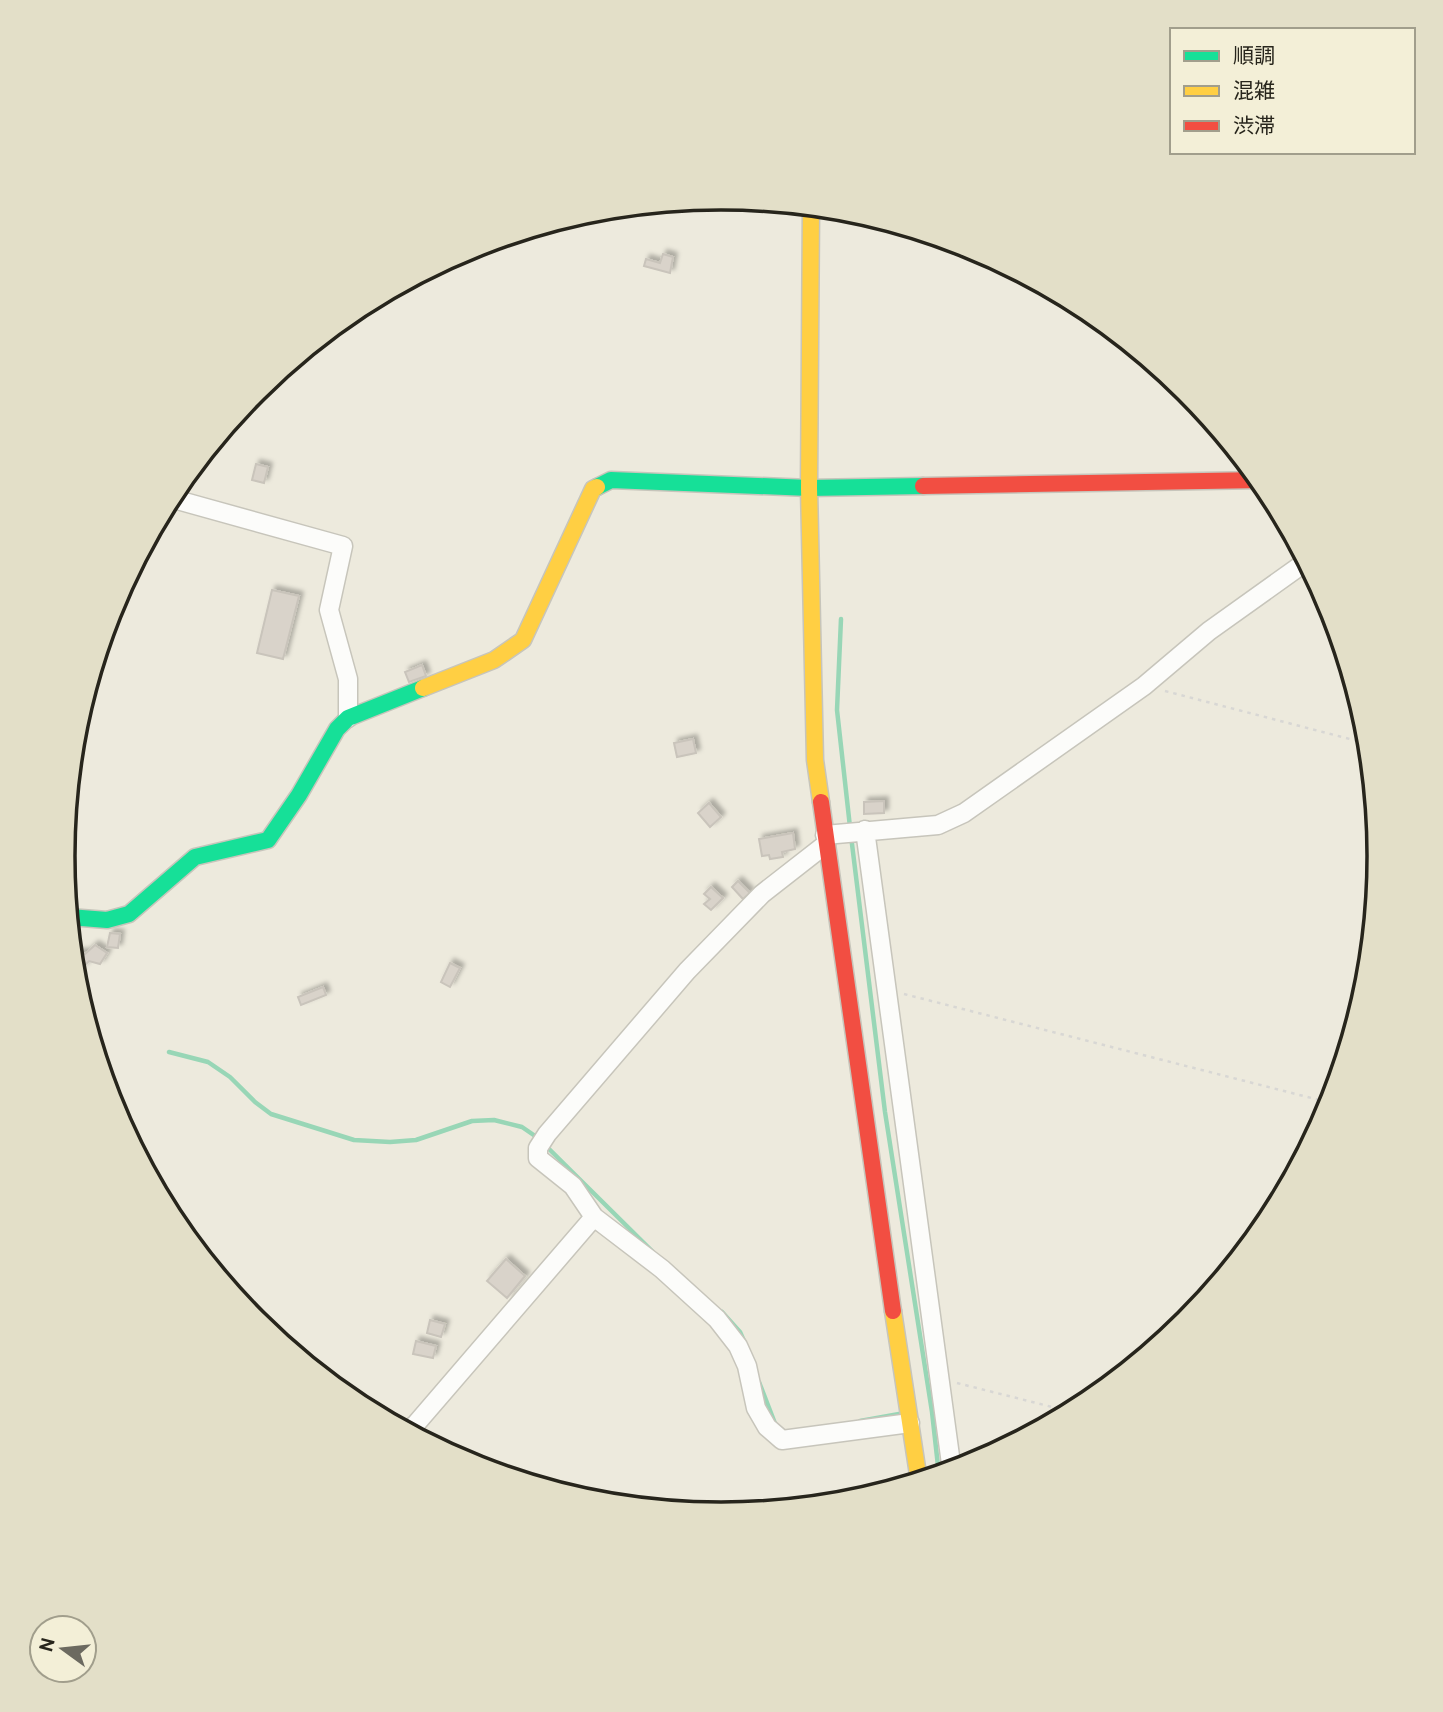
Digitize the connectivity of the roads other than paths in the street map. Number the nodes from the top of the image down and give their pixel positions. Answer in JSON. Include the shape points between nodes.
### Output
{"nodes":[{"id":1,"x":811,"y":216,"type":"edge"},
{"id":2,"x":1247,"y":480,"type":"edge"},
{"id":3,"x":809,"y":488,"type":"junction"},
{"id":4,"x":181,"y":501,"type":"edge"},
{"id":5,"x":1299,"y":567,"type":"edge"},
{"id":6,"x":348,"y":718,"type":"junction"},
{"id":7,"x":860,"y":831,"type":"junction"},
{"id":8,"x":829,"y":837,"type":"junction"},
{"id":9,"x":79,"y":918,"type":"edge"},
{"id":10,"x":594,"y":1217,"type":"junction"},
{"id":11,"x":909,"y":1423,"type":"junction"},
{"id":12,"x":415,"y":1425,"type":"edge"},
{"id":13,"x":951,"y":1460,"type":"edge"},
{"id":14,"x":917,"y":1471,"type":"edge"}],
"edges":[{"from":1,"to":3,"type":"street"},
{"from":2,"to":3,"type":"street"},
{"from":3,"to":6,"type":"street","via":[[611,480],[593,489],[523,640],[495,660]]},
{"from":3,"to":8,"type":"street","via":[[815,760]]},
{"from":4,"to":6,"type":"street","via":[[343,546],[329,610],[348,678]]},
{"from":5,"to":7,"type":"street","via":[[1209,631],[1144,686],[964,813],[938,825]]},
{"from":6,"to":9,"type":"street","via":[[268,840],[195,857],[129,914],[107,920]]},
{"from":7,"to":8,"type":"street"},
{"from":7,"to":13,"type":"street","via":[[888,990]]},
{"from":8,"to":10,"type":"street","via":[[762,894],[687,971],[543,1141],[538,1158],[573,1186]]},
{"from":8,"to":11,"type":"street"},
{"from":10,"to":11,"type":"street","via":[[662,1269],[717,1320],[747,1366],[756,1408],[782,1440]]},
{"from":10,"to":12,"type":"street"},
{"from":11,"to":14,"type":"street"}]}
